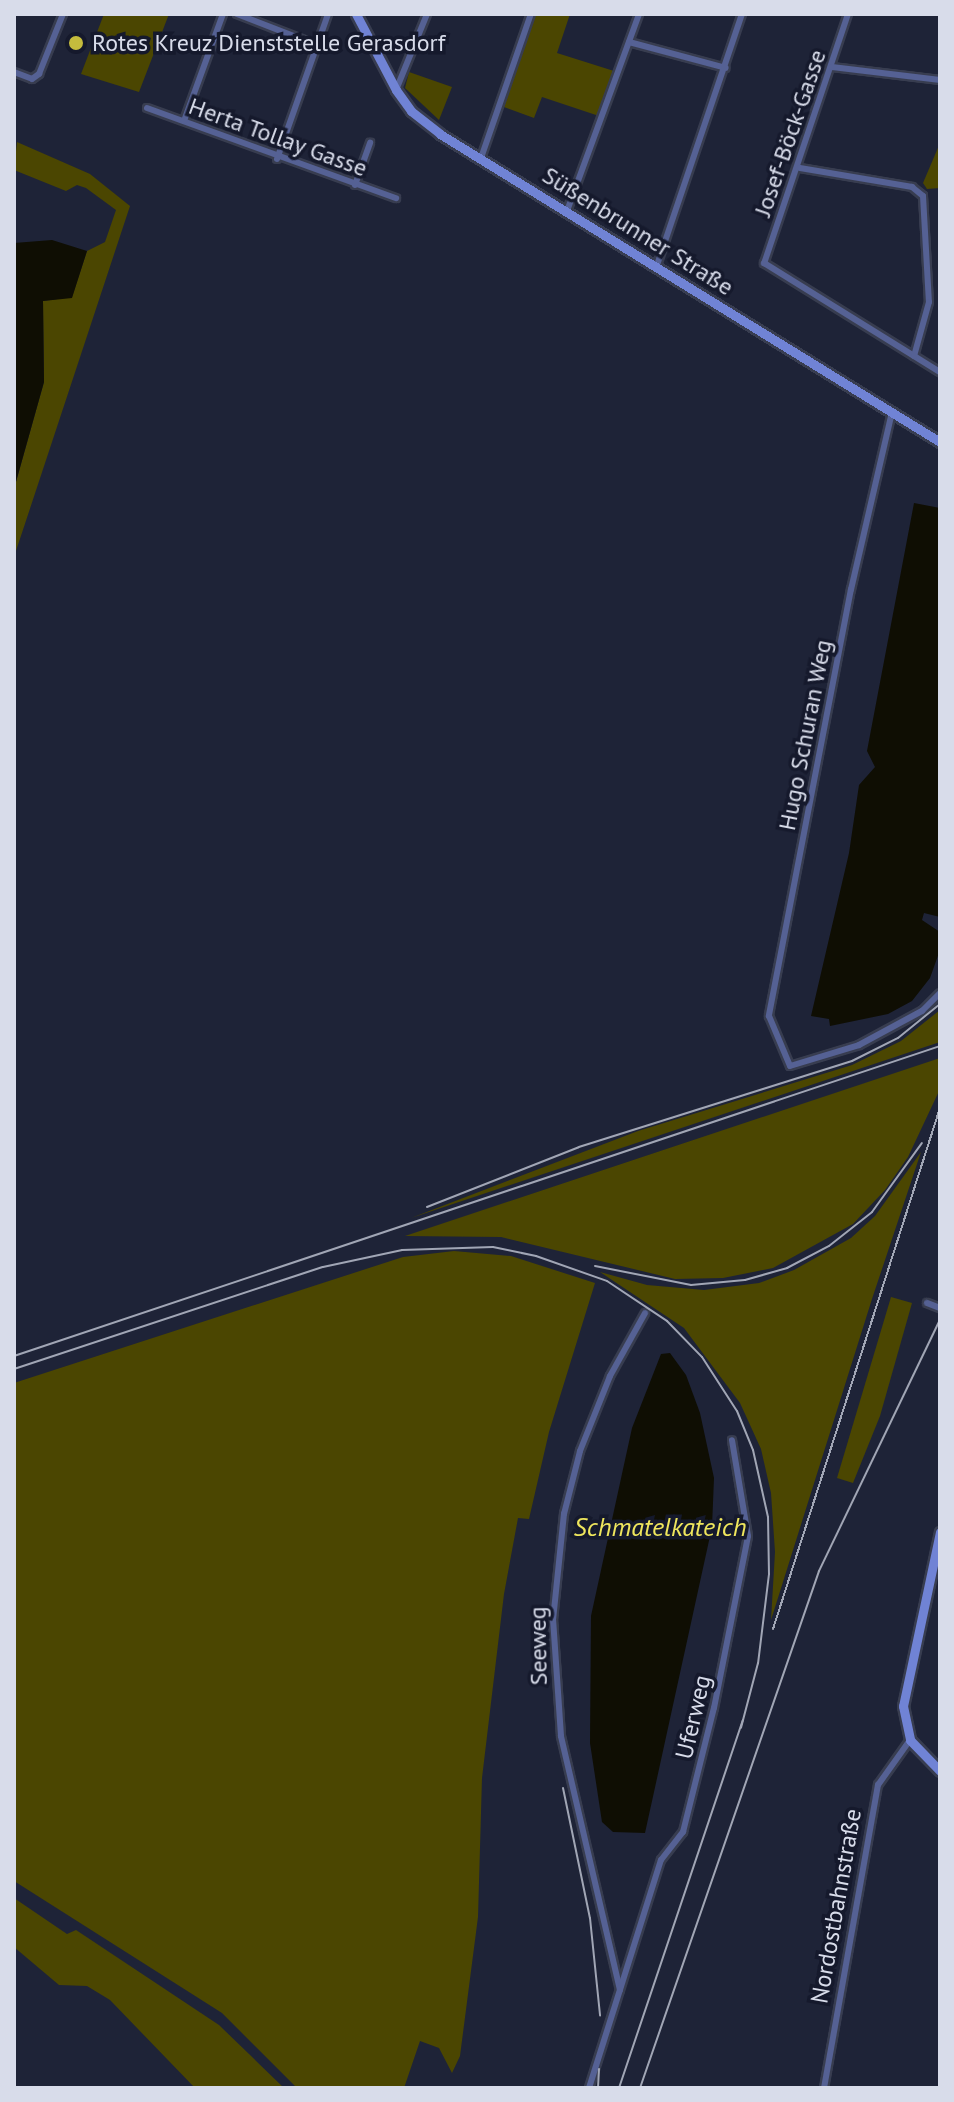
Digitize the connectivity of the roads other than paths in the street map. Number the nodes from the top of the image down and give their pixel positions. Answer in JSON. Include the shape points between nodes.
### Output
{"nodes":[{"id":1,"x":63,"y":14,"type":"edge"},
{"id":2,"x":223,"y":14,"type":"edge"},
{"id":3,"x":237,"y":14,"type":"edge"},
{"id":4,"x":328,"y":14,"type":"edge"},
{"id":5,"x":356,"y":14,"type":"edge"},
{"id":6,"x":427,"y":14,"type":"edge"},
{"id":7,"x":531,"y":14,"type":"edge"},
{"id":8,"x":639,"y":14,"type":"edge"},
{"id":9,"x":742,"y":14,"type":"edge"},
{"id":10,"x":848,"y":14,"type":"edge"},
{"id":11,"x":629,"y":42,"type":"junction"},
{"id":12,"x":317,"y":45,"type":"junction"},
{"id":13,"x":832,"y":67,"type":"junction"},
{"id":14,"x":726,"y":68,"type":"junction"},
{"id":15,"x":14,"y":72,"type":"edge"},
{"id":16,"x":940,"y":80,"type":"edge"},
{"id":17,"x":396,"y":90,"type":"junction"},
{"id":18,"x":147,"y":108,"type":"dead end"},
{"id":19,"x":184,"y":121,"type":"junction"},
{"id":20,"x":370,"y":143,"type":"dead end"},
{"id":21,"x":481,"y":158,"type":"junction"},
{"id":22,"x":277,"y":159,"type":"junction"},
{"id":23,"x":800,"y":168,"type":"junction"},
{"id":24,"x":355,"y":185,"type":"junction"},
{"id":25,"x":396,"y":198,"type":"dead end"},
{"id":26,"x":567,"y":211,"type":"junction"},
{"id":27,"x":656,"y":268,"type":"junction"},
{"id":28,"x":914,"y":356,"type":"junction"},
{"id":29,"x":940,"y":372,"type":"edge"},
{"id":30,"x":892,"y":412,"type":"junction"},
{"id":31,"x":940,"y":442,"type":"edge"},
{"id":32,"x":940,"y":993,"type":"edge"},
{"id":33,"x":927,"y":1303,"type":"dead end"},
{"id":34,"x":940,"y":1308,"type":"edge"},
{"id":35,"x":645,"y":1313,"type":"dead end"},
{"id":36,"x":732,"y":1440,"type":"dead end"},
{"id":37,"x":940,"y":1532,"type":"edge"},
{"id":38,"x":913,"y":1745,"type":"junction"},
{"id":39,"x":940,"y":1771,"type":"edge"},
{"id":40,"x":620,"y":1990,"type":"junction"},
{"id":41,"x":589,"y":2088,"type":"edge"},
{"id":42,"x":824,"y":2088,"type":"edge"}],
"edges":[{"from":1,"to":15,"type":"street","via":[[39,74]]},
{"from":2,"to":19,"type":"street"},
{"from":3,"to":12,"type":"street"},
{"from":4,"to":12,"type":"street"},
{"from":5,"to":17,"type":"street","name":"Süßenbrunner Straße"},
{"from":6,"to":17,"type":"street"},
{"from":7,"to":21,"type":"street"},
{"from":8,"to":11,"type":"street"},
{"from":9,"to":14,"type":"street"},
{"from":10,"to":13,"type":"street","name":"Josef-Böck-Gasse"},
{"from":11,"to":14,"type":"street"},
{"from":11,"to":26,"type":"street"},
{"from":12,"to":22,"type":"street"},
{"from":13,"to":16,"type":"street"},
{"from":13,"to":23,"type":"street","name":"Josef-Böck-Gasse"},
{"from":14,"to":27,"type":"street"},
{"from":17,"to":21,"type":"street","name":"Süßenbrunner Straße","via":[[411,111]]},
{"from":18,"to":19,"type":"street","name":"Herta Tollay Gasse"},
{"from":19,"to":22,"type":"street","name":"Herta Tollay Gasse"},
{"from":20,"to":24,"type":"street"},
{"from":21,"to":26,"type":"street","name":"Süßenbrunner Straße"},
{"from":22,"to":24,"type":"street","name":"Herta Tollay Gasse"},
{"from":23,"to":28,"type":"street","name":"Josef-Böck-Gasse","via":[[764,263]]},
{"from":23,"to":28,"type":"street","via":[[912,187],[923,196],[929,302]]},
{"from":24,"to":25,"type":"street","name":"Herta Tollay Gasse"},
{"from":26,"to":27,"type":"street","name":"Süßenbrunner Straße"},
{"from":27,"to":30,"type":"street","name":"Süßenbrunner Straße"},
{"from":28,"to":29,"type":"street"},
{"from":30,"to":31,"type":"street","name":"Süßenbrunner Straße"},
{"from":30,"to":32,"type":"street","name":"Hugo Schuran Weg","via":[[851,589],[769,1016],[786,1064],[859,1045],[922,1011]]},
{"from":33,"to":34,"type":"street"},
{"from":35,"to":40,"type":"street","name":"Seeweg","via":[[610,1376],[577,1461],[564,1514],[553,1620],[563,1750]]},
{"from":36,"to":40,"type":"street","name":"Uferweg","via":[[748,1523],[742,1580],[683,1832],[661,1860]]},
{"from":37,"to":38,"type":"street","via":[[904,1695]]},
{"from":38,"to":39,"type":"street"},
{"from":38,"to":42,"type":"street","name":"Nordostbahnstraße","via":[[878,1785]]},
{"from":40,"to":41,"type":"street","name":"Uferweg"}]}
